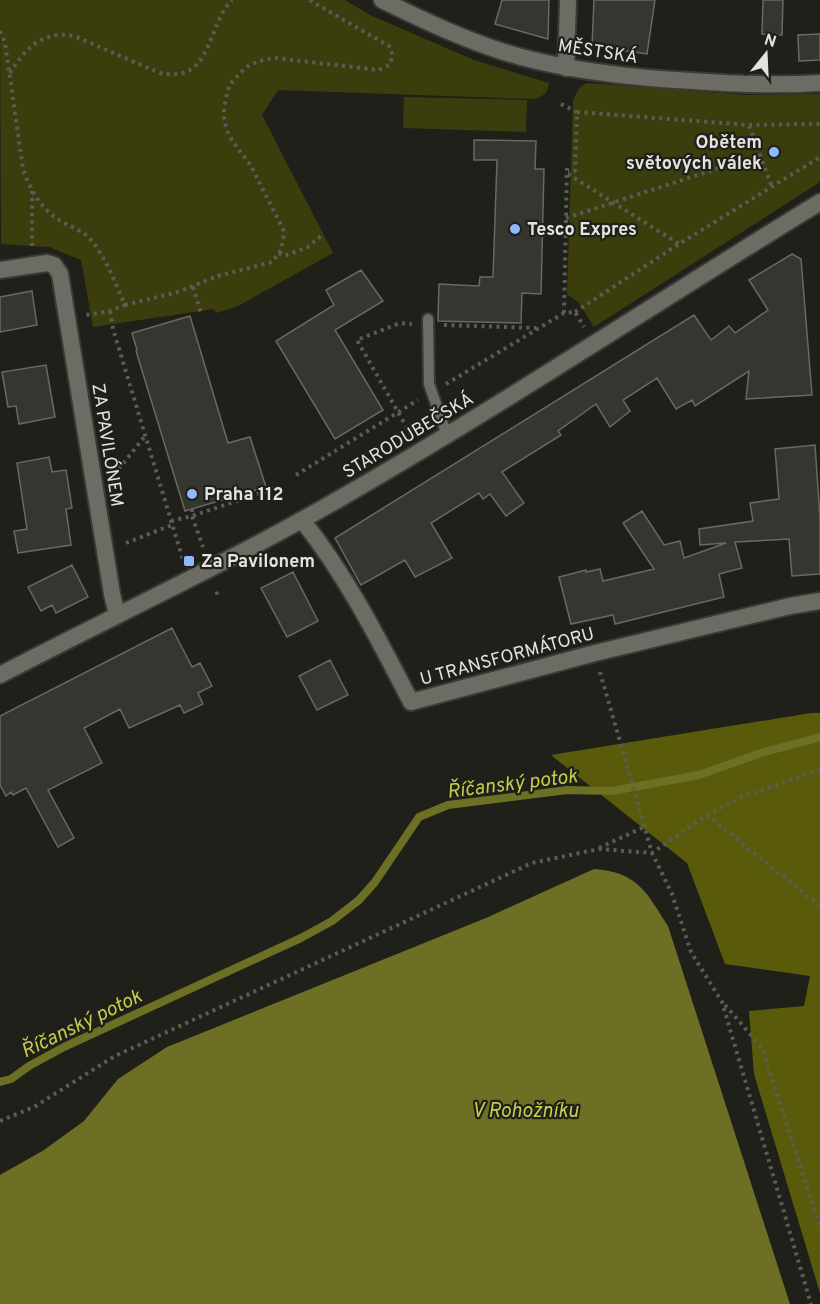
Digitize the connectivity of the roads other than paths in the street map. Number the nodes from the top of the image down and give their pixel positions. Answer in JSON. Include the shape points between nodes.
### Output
{"nodes":[{"id":1,"x":382,"y":0,"type":"edge"},
{"id":2,"x":568,"y":0,"type":"edge"},
{"id":3,"x":566,"y":68,"type":"junction"},
{"id":4,"x":820,"y":83,"type":"edge"},
{"id":5,"x":820,"y":202,"type":"edge"},
{"id":6,"x":0,"y":270,"type":"edge"},
{"id":7,"x":428,"y":323,"type":"road end"},
{"id":8,"x":447,"y":435,"type":"junction"},
{"id":9,"x":302,"y":520,"type":"junction"},
{"id":10,"x":820,"y":601,"type":"edge"},
{"id":11,"x":117,"y":614,"type":"junction"},
{"id":12,"x":0,"y":675,"type":"edge"}],
"edges":[{"from":1,"to":3,"type":"street","name":"MĚSTSKÁ","via":[[462,37]]},
{"from":2,"to":3,"type":"street"},
{"from":3,"to":4,"type":"street","name":"MĚSTSKÁ","via":[[747,85]]},
{"from":5,"to":8,"type":"street","name":"STARODUBEČSKÁ"},
{"from":6,"to":11,"type":"street","name":"ZA PAVILÓNEM","via":[[38,263],[58,269]]},
{"from":7,"to":8,"type":"lane","via":[[429,384]]},
{"from":8,"to":9,"type":"street","name":"STARODUBEČSKÁ"},
{"from":9,"to":10,"type":"street","name":"U TRANSFORMÁTORU","via":[[321,543],[371,626],[411,702],[595,653]]},
{"from":9,"to":11,"type":"street","name":"STARODUBEČSKÁ"},
{"from":11,"to":12,"type":"street","name":"STARODUBEČSKÁ"}]}
